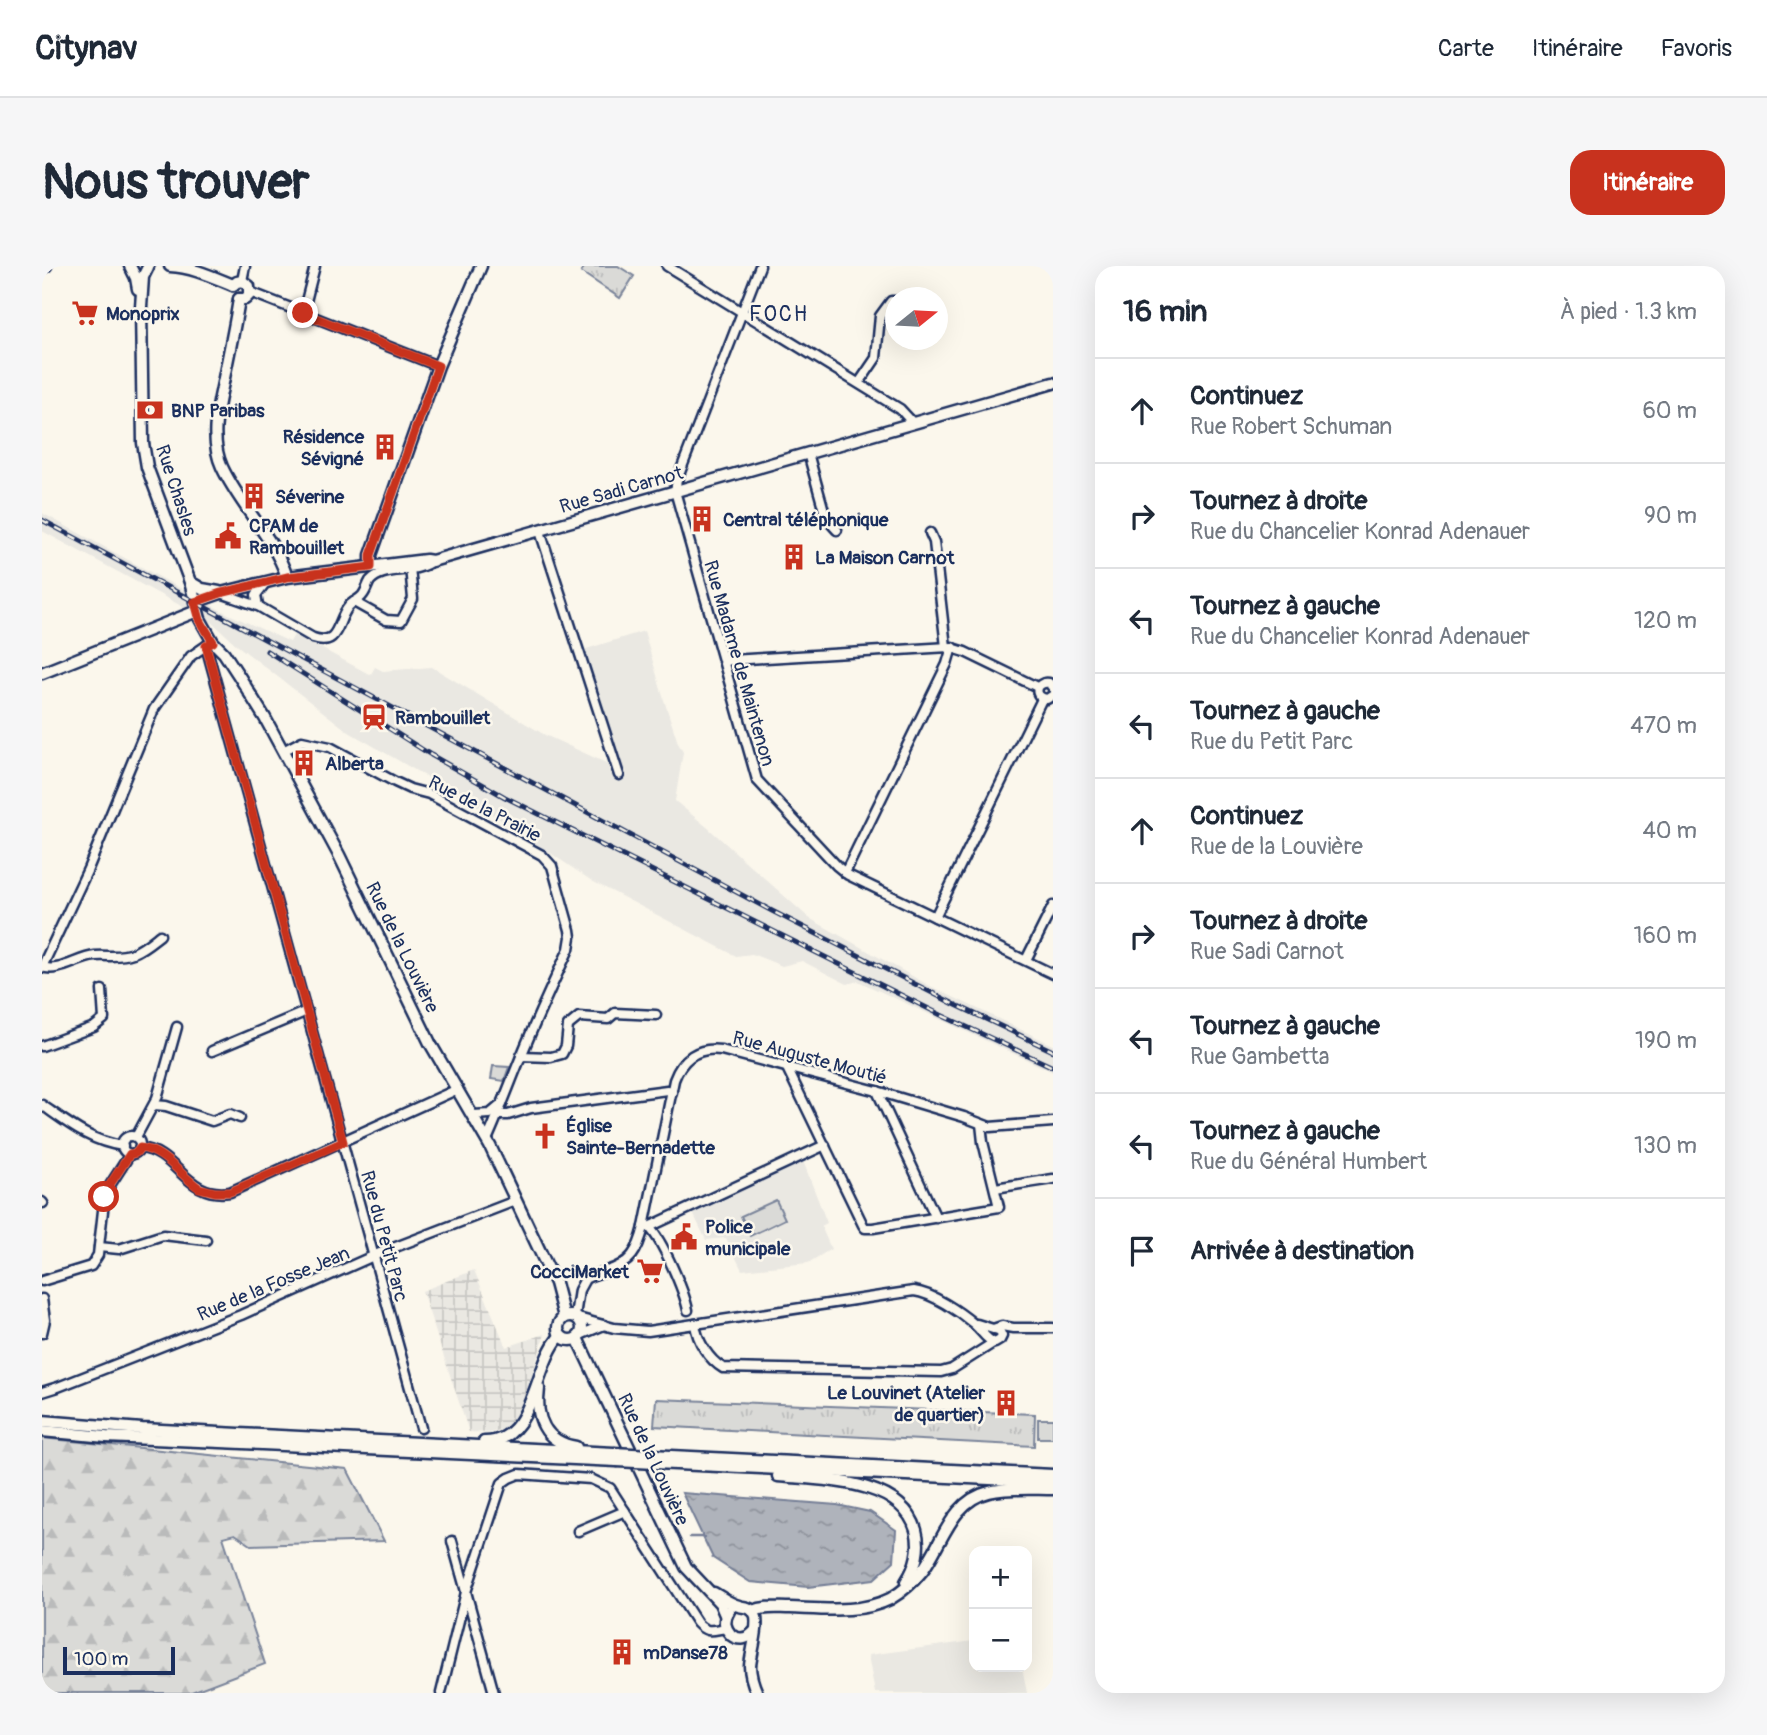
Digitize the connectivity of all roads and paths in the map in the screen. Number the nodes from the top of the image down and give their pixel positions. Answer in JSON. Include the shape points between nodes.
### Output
{"nodes":[{"id":1,"x":130,"y":266,"type":"edge"},
{"id":2,"x":148,"y":266,"type":"edge"},
{"id":3,"x":155,"y":266,"type":"edge"},
{"id":4,"x":170,"y":266,"type":"edge"},
{"id":5,"x":245,"y":266,"type":"edge"},
{"id":6,"x":315,"y":266,"type":"edge"},
{"id":7,"x":481,"y":266,"type":"edge"},
{"id":8,"x":667,"y":266,"type":"edge"},
{"id":9,"x":760,"y":266,"type":"edge"},
{"id":10,"x":237,"y":283,"type":"junction"},
{"id":11,"x":250,"y":292,"type":"junction"},
{"id":12,"x":239,"y":299,"type":"junction"},
{"id":13,"x":141,"y":307,"type":"junction"},
{"id":14,"x":885,"y":309,"type":"edge"},
{"id":15,"x":742,"y":311,"type":"junction"},
{"id":16,"x":303,"y":313,"type":"junction"},
{"id":17,"x":438,"y":366,"type":"junction"},
{"id":18,"x":859,"y":383,"type":"junction"},
{"id":19,"x":1053,"y":383,"type":"edge"},
{"id":20,"x":913,"y":423,"type":"junction"},
{"id":21,"x":808,"y":453,"type":"junction"},
{"id":22,"x":675,"y":491,"type":"junction"},
{"id":23,"x":837,"y":530,"type":"dead end"},
{"id":24,"x":540,"y":531,"type":"junction"},
{"id":25,"x":930,"y":533,"type":"dead end"},
{"id":26,"x":432,"y":561,"type":"junction"},
{"id":27,"x":410,"y":566,"type":"junction"},
{"id":28,"x":421,"y":567,"type":"junction"},
{"id":29,"x":376,"y":569,"type":"junction"},
{"id":30,"x":353,"y":570,"type":"junction"},
{"id":31,"x":396,"y":572,"type":"junction"},
{"id":32,"x":287,"y":577,"type":"junction"},
{"id":33,"x":190,"y":582,"type":"junction"},
{"id":34,"x":266,"y":582,"type":"junction"},
{"id":35,"x":370,"y":582,"type":"junction"},
{"id":36,"x":413,"y":588,"type":"junction"},
{"id":37,"x":221,"y":593,"type":"junction"},
{"id":38,"x":354,"y":602,"type":"junction"},
{"id":39,"x":196,"y":606,"type":"junction"},
{"id":40,"x":258,"y":606,"type":"junction"},
{"id":41,"x":949,"y":647,"type":"junction"},
{"id":42,"x":209,"y":648,"type":"junction"},
{"id":43,"x":724,"y":662,"type":"junction"},
{"id":44,"x":42,"y":673,"type":"edge"},
{"id":45,"x":1052,"y":682,"type":"edge"},
{"id":46,"x":1037,"y":687,"type":"junction"},
{"id":47,"x":1053,"y":695,"type":"edge"},
{"id":48,"x":1042,"y":699,"type":"junction"},
{"id":49,"x":283,"y":751,"type":"junction"},
{"id":50,"x":619,"y":775,"type":"dead end"},
{"id":51,"x":845,"y":873,"type":"junction"},
{"id":52,"x":1053,"y":906,"type":"edge"},
{"id":53,"x":936,"y":917,"type":"junction"},
{"id":54,"x":160,"y":935,"type":"dead end"},
{"id":55,"x":1026,"y":960,"type":"junction"},
{"id":56,"x":42,"y":967,"type":"edge"},
{"id":57,"x":1053,"y":974,"type":"edge"},
{"id":58,"x":102,"y":990,"type":"dead end"},
{"id":59,"x":307,"y":1011,"type":"junction"},
{"id":60,"x":656,"y":1015,"type":"dead end"},
{"id":61,"x":177,"y":1027,"type":"dead end"},
{"id":62,"x":42,"y":1046,"type":"edge"},
{"id":63,"x":212,"y":1051,"type":"dead end"},
{"id":64,"x":521,"y":1056,"type":"junction"},
{"id":65,"x":787,"y":1068,"type":"junction"},
{"id":66,"x":458,"y":1089,"type":"junction"},
{"id":67,"x":877,"y":1091,"type":"junction"},
{"id":68,"x":672,"y":1092,"type":"junction"},
{"id":69,"x":502,"y":1104,"type":"junction"},
{"id":70,"x":42,"y":1105,"type":"edge"},
{"id":71,"x":154,"y":1105,"type":"junction"},
{"id":72,"x":473,"y":1115,"type":"junction"},
{"id":73,"x":499,"y":1115,"type":"junction"},
{"id":74,"x":240,"y":1118,"type":"dead end"},
{"id":75,"x":1053,"y":1122,"type":"edge"},
{"id":76,"x":981,"y":1124,"type":"junction"},
{"id":77,"x":136,"y":1137,"type":"junction"},
{"id":78,"x":487,"y":1140,"type":"junction"},
{"id":79,"x":343,"y":1142,"type":"junction"},
{"id":80,"x":825,"y":1145,"type":"junction"},
{"id":81,"x":122,"y":1146,"type":"junction"},
{"id":82,"x":140,"y":1148,"type":"junction"},
{"id":83,"x":130,"y":1154,"type":"junction"},
{"id":84,"x":1053,"y":1179,"type":"edge"},
{"id":85,"x":995,"y":1188,"type":"junction"},
{"id":86,"x":515,"y":1201,"type":"junction"},
{"id":87,"x":936,"y":1218,"type":"junction"},
{"id":88,"x":647,"y":1227,"type":"junction"},
{"id":89,"x":206,"y":1240,"type":"dead end"},
{"id":90,"x":99,"y":1247,"type":"junction"},
{"id":91,"x":374,"y":1256,"type":"junction"},
{"id":92,"x":42,"y":1281,"type":"edge"},
{"id":93,"x":42,"y":1299,"type":"edge"},
{"id":94,"x":688,"y":1310,"type":"dead end"},
{"id":95,"x":564,"y":1317,"type":"junction"},
{"id":96,"x":577,"y":1317,"type":"junction"},
{"id":97,"x":695,"y":1324,"type":"junction"},
{"id":98,"x":974,"y":1324,"type":"junction"},
{"id":99,"x":604,"y":1325,"type":"junction"},
{"id":100,"x":1013,"y":1328,"type":"junction"},
{"id":101,"x":1053,"y":1328,"type":"edge"},
{"id":102,"x":994,"y":1329,"type":"junction"},
{"id":103,"x":42,"y":1334,"type":"edge"},
{"id":104,"x":560,"y":1336,"type":"junction"},
{"id":105,"x":579,"y":1336,"type":"junction"},
{"id":106,"x":1002,"y":1336,"type":"junction"},
{"id":107,"x":991,"y":1340,"type":"junction"},
{"id":108,"x":541,"y":1372,"type":"junction"},
{"id":109,"x":42,"y":1392,"type":"edge"},
{"id":110,"x":42,"y":1421,"type":"edge"},
{"id":111,"x":421,"y":1428,"type":"dead end"},
{"id":112,"x":42,"y":1431,"type":"edge"},
{"id":113,"x":455,"y":1444,"type":"junction"},
{"id":114,"x":593,"y":1452,"type":"junction"},
{"id":115,"x":615,"y":1457,"type":"junction"},
{"id":116,"x":653,"y":1459,"type":"junction"},
{"id":117,"x":737,"y":1468,"type":"junction"},
{"id":118,"x":1053,"y":1475,"type":"edge"},
{"id":119,"x":1053,"y":1482,"type":"edge"},
{"id":120,"x":1053,"y":1489,"type":"edge"},
{"id":121,"x":625,"y":1511,"type":"junction"},
{"id":122,"x":578,"y":1531,"type":"dead end"},
{"id":123,"x":452,"y":1541,"type":"dead end"},
{"id":124,"x":707,"y":1589,"type":"junction"},
{"id":125,"x":902,"y":1590,"type":"junction"},
{"id":126,"x":466,"y":1592,"type":"junction"},
{"id":127,"x":738,"y":1606,"type":"junction"},
{"id":128,"x":785,"y":1608,"type":"junction"},
{"id":129,"x":753,"y":1611,"type":"junction"},
{"id":130,"x":726,"y":1617,"type":"junction"},
{"id":131,"x":756,"y":1627,"type":"junction"},
{"id":132,"x":726,"y":1628,"type":"junction"},
{"id":133,"x":738,"y":1638,"type":"junction"},
{"id":134,"x":750,"y":1666,"type":"junction"},
{"id":135,"x":441,"y":1693,"type":"edge"},
{"id":136,"x":494,"y":1693,"type":"edge"},
{"id":137,"x":757,"y":1693,"type":"edge"}],
"edges":[{"from":1,"to":13,"type":"main road"},
{"from":2,"to":3,"type":"main road"},
{"from":2,"to":13,"type":"main road"},
{"from":4,"to":10,"type":"main road"},
{"from":5,"to":10,"type":"street"},
{"from":6,"to":16,"type":"street"},
{"from":7,"to":17,"type":"main road"},
{"from":8,"to":15,"type":"street"},
{"from":9,"to":15,"type":"street"},
{"from":10,"to":11,"type":"main road","via":[[249,286]]},
{"from":10,"to":12,"type":"main road","via":[[232,294]]},
{"from":11,"to":12,"type":"main road"},
{"from":11,"to":16,"type":"street"},
{"from":12,"to":32,"type":"main road","via":[[216,414],[217,454]]},
{"from":13,"to":33,"type":"main road","name":"Rue Chasles","via":[[145,457]]},
{"from":14,"to":18,"type":"street","via":[[880,316],[876,358]]},
{"from":15,"to":18,"type":"street"},
{"from":15,"to":22,"type":"street"},
{"from":16,"to":17,"type":"street"},
{"from":17,"to":29,"type":"main road","via":[[371,555]]},
{"from":18,"to":20,"type":"street","via":[[900,409]]},
{"from":19,"to":20,"type":"main road","name":"Rue Sadi Carnot"},
{"from":20,"to":21,"type":"main road","name":"Rue Sadi Carnot"},
{"from":21,"to":22,"type":"main road","name":"Rue Sadi Carnot"},
{"from":21,"to":23,"type":"street","via":[[826,518]]},
{"from":22,"to":24,"type":"main road","name":"Rue Sadi Carnot"},
{"from":22,"to":43,"type":"street","name":"Rue Madame de Maintenon"},
{"from":24,"to":26,"type":"main road","name":"Rue Sadi Carnot"},
{"from":24,"to":50,"type":"street"},
{"from":25,"to":41,"type":"street"},
{"from":26,"to":27,"type":"main road","name":"Rue Sadi Carnot"},
{"from":26,"to":28,"type":"street"},
{"from":27,"to":28,"type":"street"},
{"from":27,"to":29,"type":"main road","name":"Rue Sadi Carnot"},
{"from":27,"to":31,"type":"street"},
{"from":27,"to":36,"type":"street"},
{"from":28,"to":36,"type":"street"},
{"from":29,"to":30,"type":"main road","name":"Rue Sadi Carnot"},
{"from":29,"to":31,"type":"street"},
{"from":29,"to":35,"type":"street"},
{"from":30,"to":32,"type":"main road","name":"Rue Sadi Carnot"},
{"from":30,"to":35,"type":"street"},
{"from":31,"to":36,"type":"street"},
{"from":32,"to":34,"type":"main road","name":"Rue Sadi Carnot"},
{"from":33,"to":37,"type":"main road"},
{"from":33,"to":39,"type":"main road","name":"Rue Chasles"},
{"from":34,"to":37,"type":"main road","name":"Rue Sadi Carnot"},
{"from":34,"to":40,"type":"street","via":[[256,595]]},
{"from":35,"to":38,"type":"street"},
{"from":36,"to":38,"type":"street","via":[[401,621],[386,620]]},
{"from":37,"to":39,"type":"main road","name":"Rue Sadi Carnot"},
{"from":37,"to":40,"type":"street"},
{"from":38,"to":40,"type":"street","via":[[333,637],[321,641]]},
{"from":39,"to":42,"type":"main road","name":"Rue de la Louvière"},
{"from":39,"to":44,"type":"main road","name":"Rue Sadi Carnot"},
{"from":41,"to":43,"type":"street"},
{"from":41,"to":46,"type":"street"},
{"from":41,"to":51,"type":"street","via":[[947,664]]},
{"from":42,"to":49,"type":"main road","name":"Rue de la Louvière","via":[[239,676]]},
{"from":42,"to":56,"type":"street","via":[[191,656],[154,709],[89,869]]},
{"from":42,"to":59,"type":"street","name":"Rue du Petit Parc"},
{"from":43,"to":51,"type":"street","name":"Rue Madame de Maintenon","via":[[757,780]]},
{"from":45,"to":46,"type":"street"},
{"from":46,"to":48,"type":"street"},
{"from":47,"to":48,"type":"street"},
{"from":48,"to":53,"type":"street"},
{"from":49,"to":64,"type":"street","name":"Rue de la Prairie","via":[[302,741],[331,747],[506,835],[542,855],[552,866],[571,937]]},
{"from":49,"to":66,"type":"main road","name":"Rue de la Louvière","via":[[430,1043]]},
{"from":51,"to":53,"type":"street","name":"Rue Madame de Maintenon"},
{"from":52,"to":55,"type":"street"},
{"from":53,"to":55,"type":"street","name":"Rue Madame de Maintenon"},
{"from":54,"to":56,"type":"street","via":[[120,957],[94,956],[50,970]]},
{"from":55,"to":57,"type":"street","name":"Rue Madame de Maintenon"},
{"from":58,"to":62,"type":"street","via":[[104,1019],[100,1023]]},
{"from":59,"to":63,"type":"street"},
{"from":59,"to":79,"type":"street","name":"Rue du Petit Parc"},
{"from":60,"to":64,"type":"street","via":[[579,1017],[568,1026],[562,1054]]},
{"from":61,"to":71,"type":"street"},
{"from":64,"to":69,"type":"street","name":"Rue de la Prairie"},
{"from":65,"to":67,"type":"street","name":"Rue Auguste Moutié"},
{"from":65,"to":68,"type":"street","name":"Rue Auguste Moutié","via":[[721,1050],[700,1051],[682,1063]]},
{"from":65,"to":80,"type":"street"},
{"from":66,"to":72,"type":"main road","name":"Rue de la Louvière"},
{"from":66,"to":79,"type":"street"},
{"from":67,"to":76,"type":"street","name":"Rue Auguste Moutié"},
{"from":67,"to":87,"type":"street"},
{"from":68,"to":73,"type":"street"},
{"from":68,"to":88,"type":"street","name":"Rue Auguste Moutié"},
{"from":69,"to":72,"type":"street","via":[[490,1114]]},
{"from":69,"to":73,"type":"street","name":"Rue de la Prairie"},
{"from":70,"to":81,"type":"street","via":[[89,1137]]},
{"from":71,"to":74,"type":"street","via":[[212,1121],[230,1114]]},
{"from":71,"to":77,"type":"street"},
{"from":72,"to":78,"type":"main road","name":"Rue de la Louvière"},
{"from":73,"to":78,"type":"street","name":"Rue de la Prairie"},
{"from":75,"to":76,"type":"street","name":"Rue Auguste Moutié"},
{"from":76,"to":85,"type":"street"},
{"from":77,"to":81,"type":"street","via":[[125,1138]]},
{"from":77,"to":82,"type":"street"},
{"from":78,"to":86,"type":"main road","name":"Rue de la Louvière"},
{"from":79,"to":82,"type":"street","via":[[225,1193],[199,1188],[158,1153]]},
{"from":79,"to":91,"type":"street","name":"Rue du Petit Parc"},
{"from":80,"to":87,"type":"street","via":[[866,1228]]},
{"from":80,"to":88,"type":"street"},
{"from":81,"to":83,"type":"street"},
{"from":82,"to":83,"type":"street"},
{"from":83,"to":90,"type":"street","via":[[105,1193]]},
{"from":84,"to":85,"type":"street"},
{"from":85,"to":87,"type":"street","via":[[999,1207]]},
{"from":86,"to":91,"type":"street","name":"Rue de la Fosse Jean"},
{"from":86,"to":95,"type":"main road","name":"Rue de la Louvière","via":[[555,1283]]},
{"from":88,"to":94,"type":"street","via":[[657,1235]]},
{"from":88,"to":96,"type":"street","name":"Rue Auguste Moutié","via":[[628,1261],[583,1282]]},
{"from":89,"to":90,"type":"street","via":[[163,1235],[119,1249]]},
{"from":90,"to":92,"type":"street","via":[[91,1266]]},
{"from":91,"to":109,"type":"street","name":"Rue de la Fosse Jean","via":[[241,1315]]},
{"from":91,"to":111,"type":"street","name":"Rue du Petit Parc"},
{"from":93,"to":103,"type":"street"},
{"from":95,"to":96,"type":"main road"},
{"from":95,"to":104,"type":"main road","via":[[558,1325]]},
{"from":96,"to":99,"type":"street"},
{"from":96,"to":105,"type":"main road","via":[[583,1327]]},
{"from":97,"to":98,"type":"street","via":[[914,1291],[936,1298]]},
{"from":97,"to":99,"type":"street","via":[[648,1331]]},
{"from":97,"to":107,"type":"street","via":[[707,1353],[723,1368],[941,1372]]},
{"from":98,"to":102,"type":"street"},
{"from":98,"to":107,"type":"street"},
{"from":99,"to":105,"type":"street"},
{"from":100,"to":101,"type":"street"},
{"from":100,"to":102,"type":"street"},
{"from":100,"to":106,"type":"street"},
{"from":102,"to":106,"type":"street"},
{"from":102,"to":107,"type":"street","via":[[988,1334]]},
{"from":104,"to":105,"type":"main road","via":[[567,1340]]},
{"from":104,"to":108,"type":"main road"},
{"from":105,"to":124,"type":"main road","name":"Rue de la Louvière","via":[[681,1559]]},
{"from":106,"to":107,"type":"street","via":[[999,1341]]},
{"from":108,"to":113,"type":"main road","via":[[517,1428],[491,1442]]},
{"from":108,"to":114,"type":"main road","via":[[538,1407],[545,1429],[563,1444]]},
{"from":110,"to":113,"type":"main road"},
{"from":112,"to":115,"type":"main road"},
{"from":113,"to":114,"type":"main road"},
{"from":114,"to":115,"type":"main road"},
{"from":115,"to":116,"type":"main road","bridge":true},
{"from":116,"to":117,"type":"main road"},
{"from":116,"to":118,"type":"main road"},
{"from":117,"to":119,"type":"main road"},
{"from":117,"to":125,"type":"main road","via":[[862,1487],[893,1499],[913,1521],[918,1538],[917,1559]]},
{"from":120,"to":125,"type":"main road","via":[[1006,1489],[974,1497],[961,1506],[923,1570]]},
{"from":121,"to":122,"type":"street"},
{"from":121,"to":126,"type":"street","via":[[610,1488],[591,1479],[519,1474],[509,1478],[502,1483]]},
{"from":121,"to":132,"type":"street","via":[[697,1623],[712,1631]]},
{"from":123,"to":126,"type":"street"},
{"from":124,"to":127,"type":"main road","name":"Rue de la Louvière"},
{"from":124,"to":130,"type":"main road","name":"Rue de la Louvière"},
{"from":125,"to":128,"type":"main road","via":[[875,1605],[857,1608]]},
{"from":126,"to":135,"type":"street"},
{"from":126,"to":136,"type":"street"},
{"from":127,"to":129,"type":"main road"},
{"from":127,"to":130,"type":"main road"},
{"from":128,"to":129,"type":"main road"},
{"from":128,"to":131,"type":"main road"},
{"from":129,"to":131,"type":"main road"},
{"from":130,"to":132,"type":"main road"},
{"from":131,"to":133,"type":"main road","via":[[747,1637]]},
{"from":131,"to":134,"type":"main road"},
{"from":132,"to":133,"type":"main road"},
{"from":133,"to":134,"type":"main road"},
{"from":134,"to":137,"type":"main road"}]}
